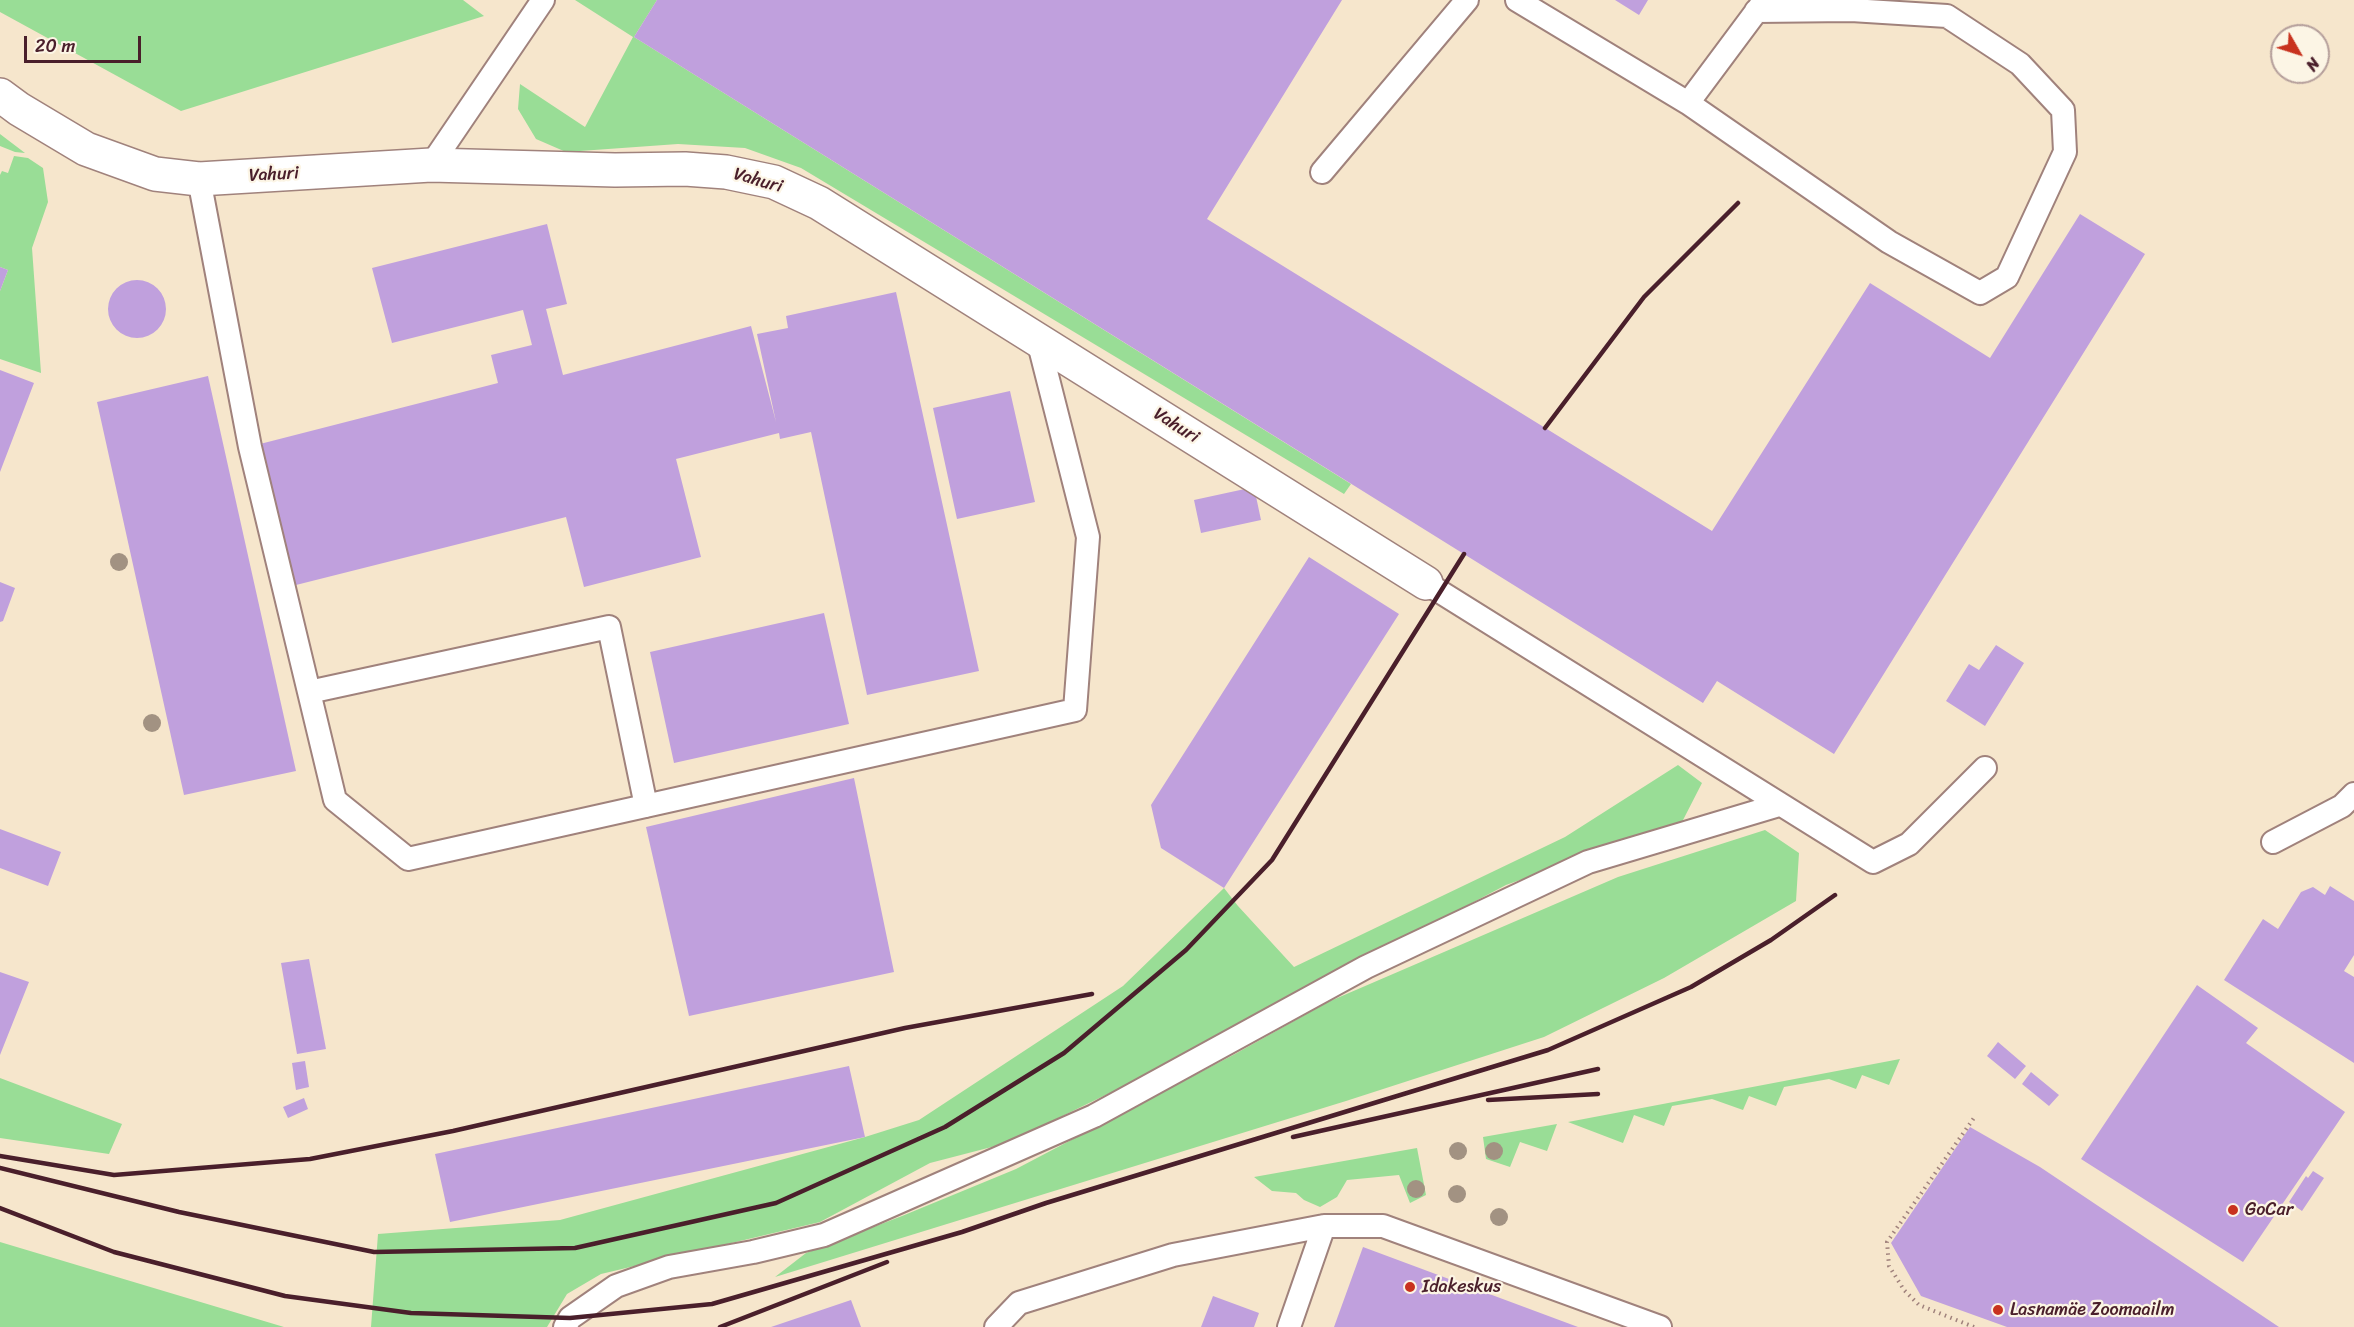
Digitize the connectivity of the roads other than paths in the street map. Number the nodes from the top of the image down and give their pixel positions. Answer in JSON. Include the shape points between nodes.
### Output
{"nodes":[{"id":1,"x":543,"y":0,"type":"edge"},
{"id":2,"x":1467,"y":0,"type":"edge"},
{"id":3,"x":1517,"y":0,"type":"edge"},
{"id":4,"x":1761,"y":6,"type":"edge"},
{"id":5,"x":0,"y":95,"type":"edge"},
{"id":6,"x":1688,"y":104,"type":"junction"},
{"id":7,"x":431,"y":165,"type":"junction"},
{"id":8,"x":1322,"y":172,"type":"dead end"},
{"id":9,"x":199,"y":179,"type":"junction"},
{"id":10,"x":1038,"y":340,"type":"junction"},
{"id":11,"x":1425,"y":583,"type":"joint"},
{"id":12,"x":309,"y":692,"type":"junction"},
{"id":13,"x":1985,"y":768,"type":"dead end"},
{"id":14,"x":2354,"y":794,"type":"edge"},
{"id":15,"x":1779,"y":805,"type":"junction"},
{"id":16,"x":646,"y":806,"type":"junction"},
{"id":17,"x":2273,"y":842,"type":"dead end"},
{"id":18,"x":1324,"y":1226,"type":"junction"},
{"id":19,"x":565,"y":1327,"type":"edge"},
{"id":20,"x":996,"y":1327,"type":"edge"},
{"id":21,"x":1288,"y":1327,"type":"edge"},
{"id":22,"x":1660,"y":1327,"type":"edge"}],
"edges":[{"from":1,"to":7,"type":"lane"},
{"from":2,"to":8,"type":"lane"},
{"from":3,"to":6,"type":"lane"},
{"from":4,"to":6,"type":"lane"},
{"from":4,"to":6,"type":"lane","via":[[1947,16],[2020,64],[2063,111],[2065,152],[2007,277],[1980,293],[1889,242]]},
{"from":5,"to":9,"type":"street","name":"Vahuri","via":[[86,149],[155,174]]},
{"from":7,"to":9,"type":"street","name":"Vahuri"},
{"from":7,"to":10,"type":"street","name":"Vahuri","via":[[685,169],[774,182],[819,203]]},
{"from":9,"to":12,"type":"lane","via":[[250,447]]},
{"from":10,"to":11,"type":"street","name":"Vahuri"},
{"from":10,"to":16,"type":"lane","via":[[1088,537],[1076,710]]},
{"from":11,"to":15,"type":"lane"},
{"from":12,"to":16,"type":"lane","via":[[335,800],[408,859]]},
{"from":12,"to":16,"type":"lane","via":[[609,627]]},
{"from":13,"to":15,"type":"lane","via":[[1909,844],[1873,862]]},
{"from":14,"to":17,"type":"lane","via":[[2342,806]]},
{"from":15,"to":19,"type":"lane","via":[[1588,862],[1366,967],[1094,1116],[824,1235],[669,1268],[616,1286],[570,1318]]},
{"from":18,"to":20,"type":"lane","via":[[1173,1255],[1019,1303]]},
{"from":18,"to":21,"type":"lane"},
{"from":18,"to":22,"type":"lane","via":[[1383,1226]]}]}
